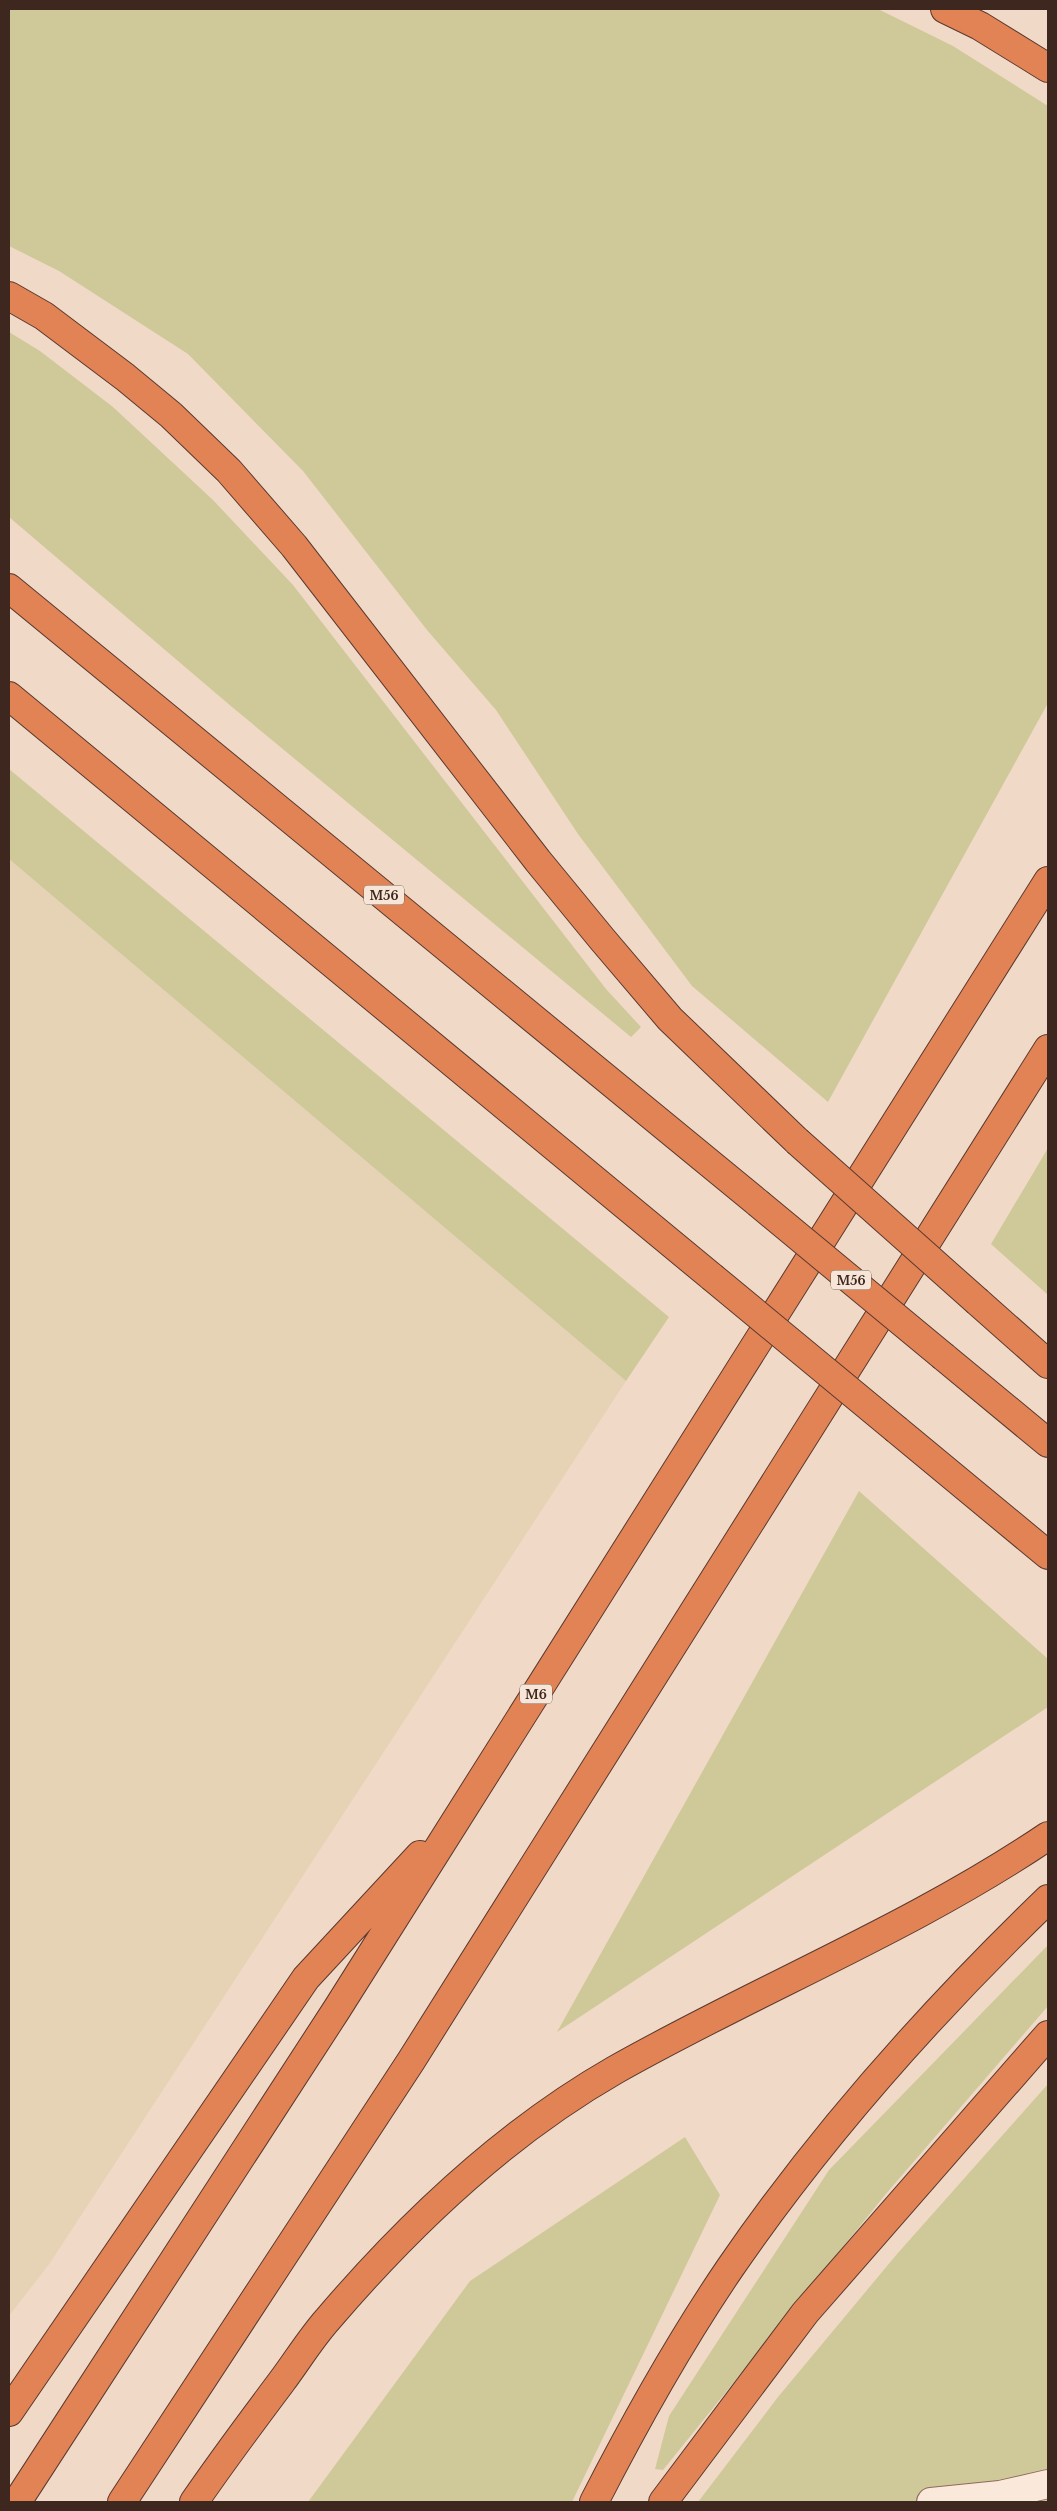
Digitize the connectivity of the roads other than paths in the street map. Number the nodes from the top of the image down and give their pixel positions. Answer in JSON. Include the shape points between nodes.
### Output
{"nodes":[{"id":1,"x":945,"y":9,"type":"edge"},
{"id":2,"x":1048,"y":68,"type":"edge"},
{"id":3,"x":9,"y":296,"type":"edge"},
{"id":4,"x":9,"y":588,"type":"edge"},
{"id":5,"x":9,"y":696,"type":"edge"},
{"id":6,"x":1048,"y":881,"type":"edge"},
{"id":7,"x":1048,"y":1049,"type":"edge"},
{"id":8,"x":1038,"y":1073,"type":"edge"},
{"id":9,"x":1048,"y":1364,"type":"edge"},
{"id":10,"x":1048,"y":1443,"type":"edge"},
{"id":11,"x":1048,"y":1555,"type":"edge"},
{"id":12,"x":465,"y":1807,"type":"junction"},
{"id":13,"x":1048,"y":1836,"type":"edge"},
{"id":14,"x":1048,"y":1899,"type":"edge"},
{"id":15,"x":1048,"y":2035,"type":"edge"},
{"id":16,"x":9,"y":2412,"type":"edge"},
{"id":17,"x":1048,"y":2484,"type":"edge"},
{"id":18,"x":17,"y":2502,"type":"edge"},
{"id":19,"x":122,"y":2502,"type":"edge"},
{"id":20,"x":194,"y":2502,"type":"edge"},
{"id":21,"x":594,"y":2502,"type":"edge"},
{"id":22,"x":663,"y":2502,"type":"edge"},
{"id":23,"x":932,"y":2502,"type":"edge"}],
"edges":[{"from":1,"to":2,"type":"highway","via":[[980,26]]},
{"from":3,"to":9,"type":"highway","bridge":true,"via":[[44,316],[125,377],[171,415],[229,471],[294,546],[538,861],[670,1019],[797,1141]]},
{"from":4,"to":10,"type":"highway","number":"M56","bridge":true},
{"from":5,"to":11,"type":"highway","bridge":true},
{"from":6,"to":12,"type":"highway","number":"M6"},
{"from":7,"to":8,"type":"highway"},
{"from":8,"to":19,"type":"highway","via":[[416,2052]]},
{"from":12,"to":16,"type":"highway","via":[[306,1978]]},
{"from":12,"to":18,"type":"highway","number":"M6"},
{"from":13,"to":20,"type":"highway","via":[[940,1901],[614,2071],[525,2131],[443,2198],[391,2249],[326,2321]]},
{"from":14,"to":21,"type":"highway","via":[[927,2022],[840,2122],[774,2208],[730,2268],[678,2351]]},
{"from":15,"to":22,"type":"highway","via":[[805,2312]]},
{"from":17,"to":23,"type":"lane","via":[[1000,2495]]}]}
